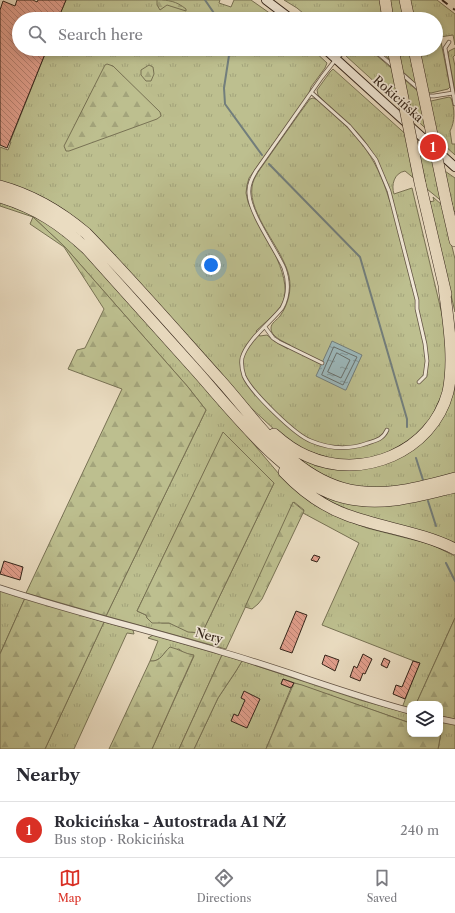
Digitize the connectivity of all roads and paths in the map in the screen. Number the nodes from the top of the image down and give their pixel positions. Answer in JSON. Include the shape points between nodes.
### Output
{"nodes":[{"id":1,"x":266,"y":0,"type":"edge"},
{"id":2,"x":384,"y":0,"type":"edge"},
{"id":3,"x":405,"y":0,"type":"edge"},
{"id":4,"x":282,"y":12,"type":"edge"},
{"id":5,"x":387,"y":12,"type":"edge"},
{"id":6,"x":407,"y":12,"type":"edge"},
{"id":7,"x":448,"y":42,"type":"dead end"},
{"id":8,"x":333,"y":56,"type":"edge"},
{"id":9,"x":339,"y":56,"type":"edge"},
{"id":10,"x":381,"y":56,"type":"edge"},
{"id":11,"x":394,"y":56,"type":"edge"},
{"id":12,"x":415,"y":56,"type":"edge"},
{"id":13,"x":336,"y":59,"type":"junction"},
{"id":14,"x":312,"y":93,"type":"junction"},
{"id":15,"x":453,"y":93,"type":"junction"},
{"id":16,"x":455,"y":104,"type":"edge"},
{"id":17,"x":455,"y":166,"type":"edge"},
{"id":18,"x":0,"y":186,"type":"edge"},
{"id":19,"x":0,"y":197,"type":"edge"},
{"id":20,"x":455,"y":240,"type":"edge"},
{"id":21,"x":444,"y":286,"type":"junction"},
{"id":22,"x":265,"y":327,"type":"junction"},
{"id":23,"x":455,"y":330,"type":"edge"},
{"id":24,"x":322,"y":363,"type":"dead end"},
{"id":25,"x":221,"y":382,"type":"junction"},
{"id":26,"x":419,"y":382,"type":"dead end"},
{"id":27,"x":245,"y":426,"type":"junction"},
{"id":28,"x":388,"y":430,"type":"dead end"},
{"id":29,"x":455,"y":478,"type":"edge"},
{"id":30,"x":455,"y":487,"type":"edge"},
{"id":31,"x":455,"y":550,"type":"edge"},
{"id":32,"x":0,"y":588,"type":"edge"},
{"id":33,"x":407,"y":710,"type":"edge"},
{"id":34,"x":443,"y":720,"type":"edge"},
{"id":35,"x":455,"y":722,"type":"edge"}],
"edges":[{"from":1,"to":4,"type":"main road"},
{"from":2,"to":5,"type":"highway"},
{"from":3,"to":6,"type":"highway"},
{"from":7,"to":15,"type":"lane","via":[[445,48]]},
{"from":8,"to":13,"type":"main road","name":"Rokicińska"},
{"from":9,"to":13,"type":"lane"},
{"from":10,"to":15,"type":"lane","via":[[427,96]]},
{"from":11,"to":21,"type":"highway","bridge":true},
{"from":12,"to":20,"type":"highway","bridge":true},
{"from":13,"to":14,"type":"lane"},
{"from":13,"to":17,"type":"main road","name":"Rokicińska"},
{"from":14,"to":22,"type":"lane","via":[[256,171],[249,186],[252,206],[282,264],[287,281],[285,302]]},
{"from":14,"to":26,"type":"lane","via":[[360,138],[376,160],[385,180],[417,300],[425,344],[426,370],[425,376]]},
{"from":15,"to":16,"type":"lane"},
{"from":18,"to":25,"type":"highway","via":[[42,202],[64,215],[86,233]]},
{"from":19,"to":27,"type":"highway","via":[[33,209],[54,221],[82,245]]},
{"from":21,"to":23,"type":"highway"},
{"from":21,"to":25,"type":"highway","via":[[452,361],[447,396],[436,419],[426,432],[406,449],[387,459],[350,466],[331,464],[307,456],[293,449],[268,429]]},
{"from":22,"to":24,"type":"lane","via":[[279,342]]},
{"from":22,"to":28,"type":"lane","via":[[247,347],[242,358],[243,372],[250,386],[291,428],[308,440],[343,448],[384,437]]},
{"from":25,"to":29,"type":"highway","via":[[290,458],[306,472],[327,483],[354,491],[382,493],[407,490]]},
{"from":27,"to":30,"type":"highway","via":[[295,474],[316,487],[344,498],[366,502],[394,501]]},
{"from":27,"to":31,"type":"highway","via":[[285,474],[302,490],[328,507],[365,521],[423,536]]},
{"from":32,"to":33,"type":"street","name":"Nery","via":[[223,652]]},
{"from":34,"to":35,"type":"street"}]}
